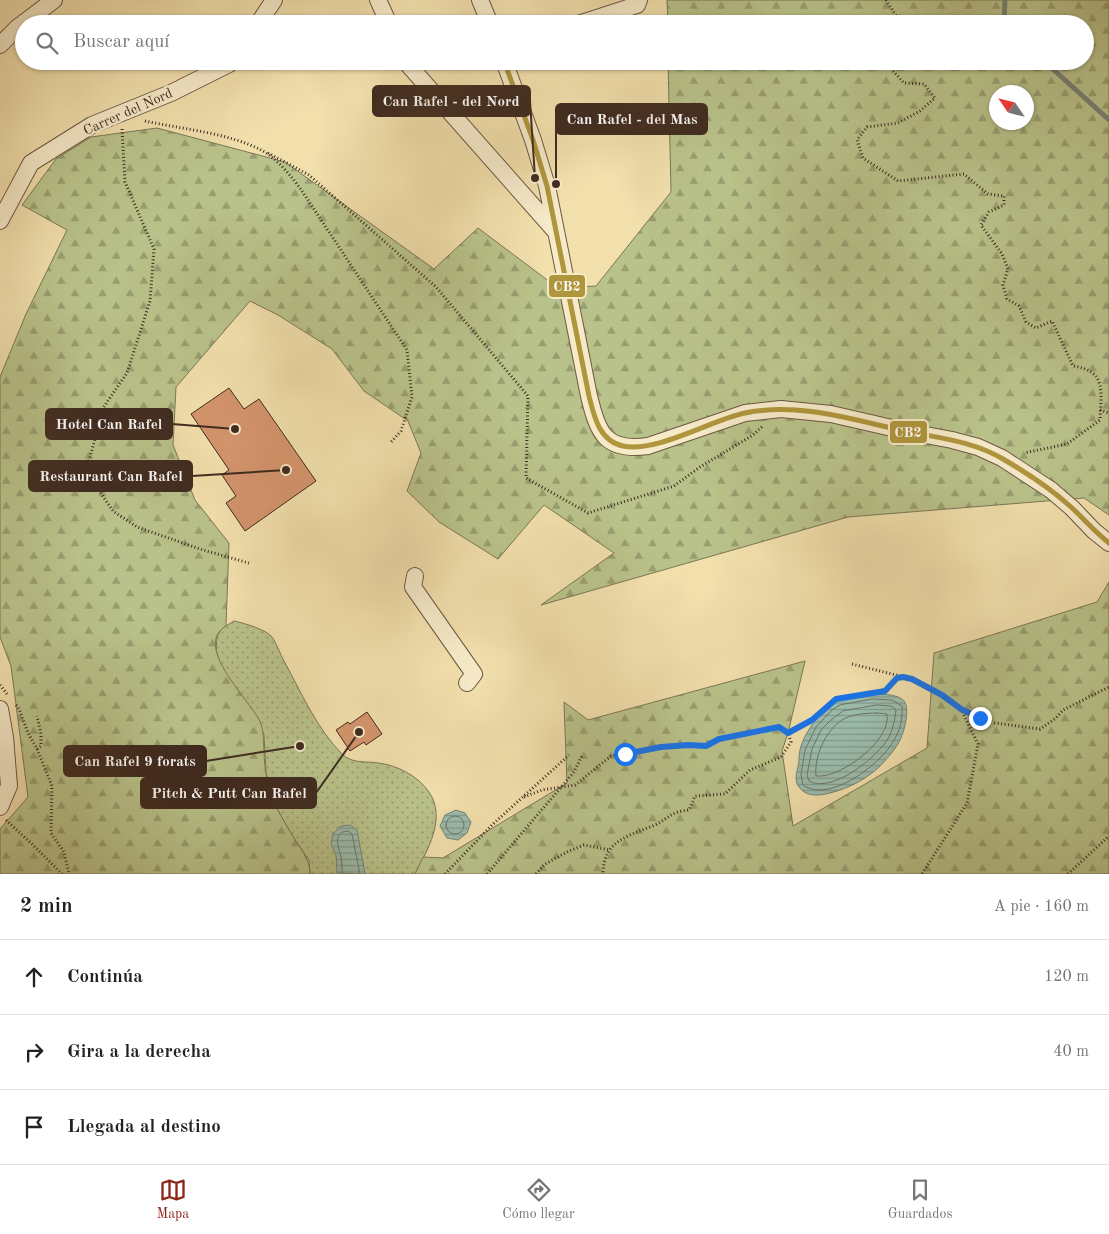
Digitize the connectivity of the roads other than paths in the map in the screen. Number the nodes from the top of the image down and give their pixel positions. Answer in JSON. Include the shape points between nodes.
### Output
{"nodes":[{"id":1,"x":54,"y":0,"type":"edge"},
{"id":2,"x":274,"y":0,"type":"edge"},
{"id":3,"x":378,"y":0,"type":"edge"},
{"id":4,"x":480,"y":0,"type":"edge"},
{"id":5,"x":639,"y":0,"type":"edge"},
{"id":6,"x":34,"y":15,"type":"edge"},
{"id":7,"x":264,"y":15,"type":"edge"},
{"id":8,"x":385,"y":15,"type":"edge"},
{"id":9,"x":486,"y":15,"type":"edge"},
{"id":10,"x":606,"y":15,"type":"edge"},
{"id":11,"x":15,"y":30,"type":"edge"},
{"id":12,"x":0,"y":44,"type":"edge"},
{"id":13,"x":218,"y":70,"type":"edge"},
{"id":14,"x":413,"y":70,"type":"edge"},
{"id":15,"x":507,"y":70,"type":"edge"},
{"id":16,"x":0,"y":221,"type":"edge"},
{"id":17,"x":557,"y":232,"type":"junction"},
{"id":18,"x":1109,"y":543,"type":"edge"},
{"id":19,"x":415,"y":576,"type":"dead end"},
{"id":20,"x":467,"y":683,"type":"dead end"},
{"id":21,"x":8,"y":703,"type":"edge"},
{"id":22,"x":0,"y":807,"type":"edge"}],
"edges":[{"from":1,"to":6,"type":"street"},
{"from":2,"to":7,"type":"street"},
{"from":3,"to":8,"type":"street"},
{"from":4,"to":9,"type":"street"},
{"from":5,"to":10,"type":"street","via":[[637,5]]},
{"from":11,"to":12,"type":"street"},
{"from":13,"to":16,"type":"street","name":"Carrer del Nord","via":[[92,125],[31,163]]},
{"from":14,"to":17,"type":"street"},
{"from":15,"to":17,"type":"street","via":[[548,186]]},
{"from":17,"to":18,"type":"street","via":[[589,396],[599,430],[620,447],[648,446],[745,413],[781,409],[831,414],[952,440],[1002,458],[1051,490]]},
{"from":19,"to":20,"type":"street","via":[[414,587],[474,674]]},
{"from":21,"to":22,"type":"street","via":[[5,738],[9,786]]}]}
